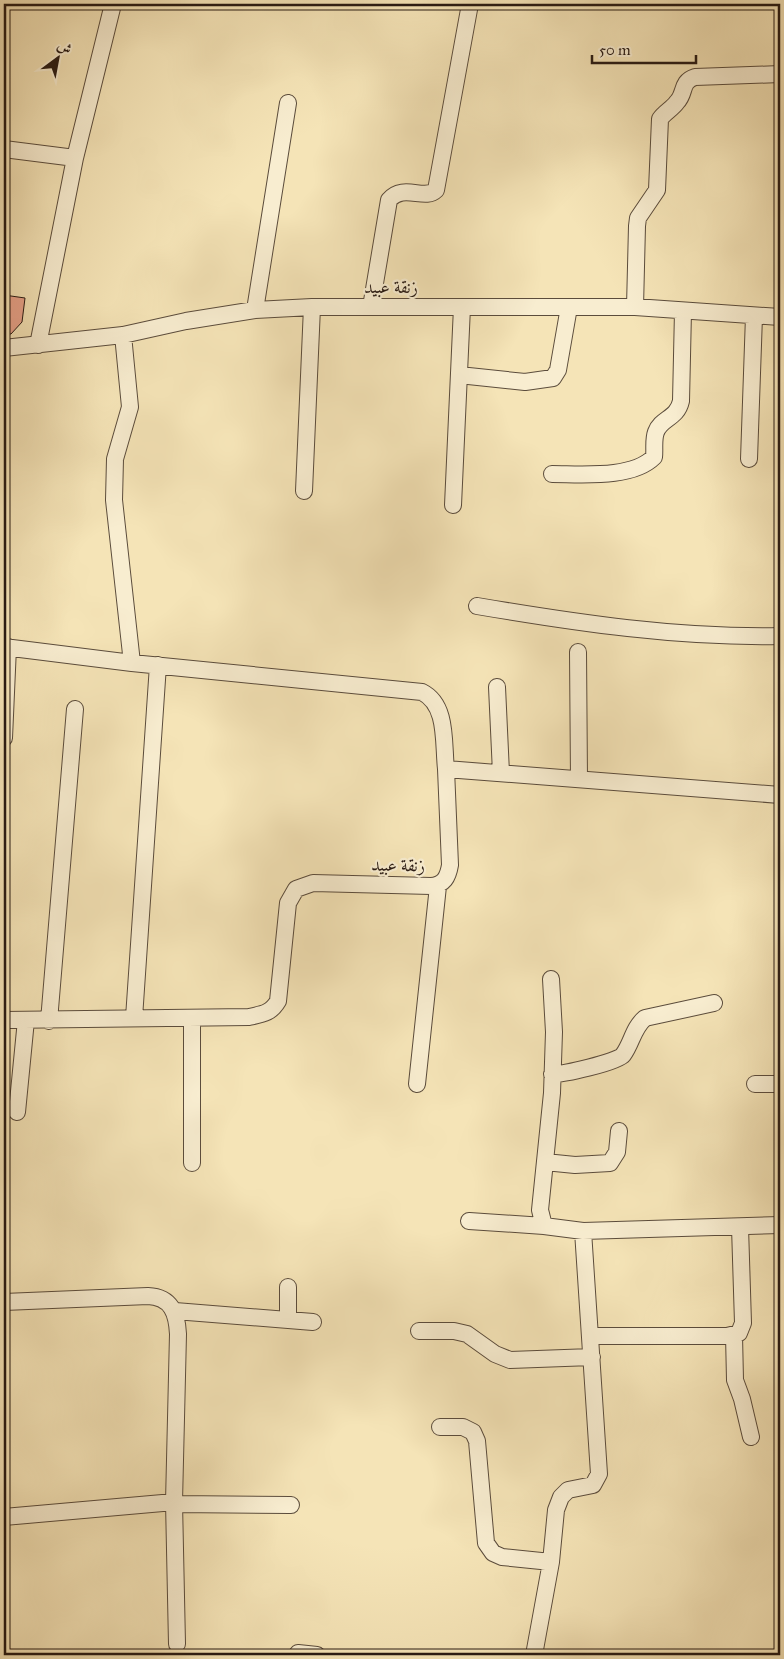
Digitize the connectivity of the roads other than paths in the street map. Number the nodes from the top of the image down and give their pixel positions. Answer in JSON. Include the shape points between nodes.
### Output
{"nodes":[{"id":1,"x":113,"y":4,"type":"edge"},
{"id":2,"x":470,"y":4,"type":"edge"},
{"id":3,"x":780,"y":74,"type":"edge"},
{"id":4,"x":288,"y":103,"type":"dead end"},
{"id":5,"x":4,"y":150,"type":"edge"},
{"id":6,"x":75,"y":158,"type":"junction"},
{"id":7,"x":312,"y":307,"type":"junction"},
{"id":8,"x":371,"y":307,"type":"junction"},
{"id":9,"x":462,"y":307,"type":"junction"},
{"id":10,"x":570,"y":307,"type":"junction"},
{"id":11,"x":635,"y":308,"type":"junction"},
{"id":12,"x":255,"y":310,"type":"junction"},
{"id":13,"x":683,"y":311,"type":"junction"},
{"id":14,"x":754,"y":316,"type":"junction"},
{"id":15,"x":780,"y":318,"type":"edge"},
{"id":16,"x":124,"y":335,"type":"junction"},
{"id":17,"x":38,"y":345,"type":"junction"},
{"id":18,"x":4,"y":348,"type":"edge"},
{"id":19,"x":459,"y":375,"type":"junction"},
{"id":20,"x":749,"y":459,"type":"dead end"},
{"id":21,"x":552,"y":474,"type":"dead end"},
{"id":22,"x":304,"y":491,"type":"dead end"},
{"id":23,"x":453,"y":504,"type":"dead end"},
{"id":24,"x":477,"y":606,"type":"dead end"},
{"id":25,"x":780,"y":636,"type":"edge"},
{"id":26,"x":6,"y":647,"type":"edge"},
{"id":27,"x":578,"y":652,"type":"dead end"},
{"id":28,"x":132,"y":663,"type":"junction"},
{"id":29,"x":158,"y":665,"type":"junction"},
{"id":30,"x":497,"y":687,"type":"dead end"},
{"id":31,"x":75,"y":710,"type":"dead end"},
{"id":32,"x":4,"y":738,"type":"edge"},
{"id":33,"x":446,"y":769,"type":"junction"},
{"id":34,"x":501,"y":773,"type":"junction"},
{"id":35,"x":579,"y":779,"type":"junction"},
{"id":36,"x":780,"y":795,"type":"edge"},
{"id":37,"x":438,"y":886,"type":"junction"},
{"id":38,"x":551,"y":978,"type":"dead end"},
{"id":39,"x":714,"y":1003,"type":"dead end"},
{"id":40,"x":134,"y":1018,"type":"junction"},
{"id":41,"x":192,"y":1018,"type":"junction"},
{"id":42,"x":4,"y":1020,"type":"edge"},
{"id":43,"x":26,"y":1020,"type":"junction"},
{"id":44,"x":49,"y":1021,"type":"junction"},
{"id":45,"x":552,"y":1074,"type":"junction"},
{"id":46,"x":417,"y":1084,"type":"dead end"},
{"id":47,"x":755,"y":1084,"type":"dead end"},
{"id":48,"x":780,"y":1084,"type":"edge"},
{"id":49,"x":17,"y":1112,"type":"dead end"},
{"id":50,"x":618,"y":1131,"type":"dead end"},
{"id":51,"x":545,"y":1162,"type":"junction"},
{"id":52,"x":192,"y":1163,"type":"dead end"},
{"id":53,"x":469,"y":1221,"type":"dead end"},
{"id":54,"x":780,"y":1225,"type":"edge"},
{"id":55,"x":544,"y":1226,"type":"junction"},
{"id":56,"x":740,"y":1227,"type":"junction"},
{"id":57,"x":583,"y":1231,"type":"junction"},
{"id":58,"x":288,"y":1287,"type":"dead end"},
{"id":59,"x":4,"y":1302,"type":"edge"},
{"id":60,"x":175,"y":1311,"type":"junction"},
{"id":61,"x":288,"y":1320,"type":"junction"},
{"id":62,"x":313,"y":1322,"type":"dead end"},
{"id":63,"x":419,"y":1331,"type":"dead end"},
{"id":64,"x":734,"y":1335,"type":"junction"},
{"id":65,"x":590,"y":1336,"type":"junction"},
{"id":66,"x":592,"y":1357,"type":"junction"},
{"id":67,"x":440,"y":1427,"type":"dead end"},
{"id":68,"x":751,"y":1437,"type":"dead end"},
{"id":69,"x":174,"y":1503,"type":"junction"},
{"id":70,"x":291,"y":1504,"type":"dead end"},
{"id":71,"x":4,"y":1517,"type":"edge"},
{"id":72,"x":551,"y":1562,"type":"junction"},
{"id":73,"x":177,"y":1644,"type":"dead end"},
{"id":74,"x":298,"y":1653,"type":"dead end"},
{"id":75,"x":317,"y":1655,"type":"edge"},
{"id":76,"x":534,"y":1655,"type":"edge"}],
"edges":[{"from":1,"to":6,"type":"street"},
{"from":2,"to":8,"type":"street","via":[[436,190],[430,193],[402,192],[388,200]]},
{"from":3,"to":11,"type":"street","via":[[695,77],[684,84],[678,102],[660,120],[657,190],[638,218]]},
{"from":4,"to":12,"type":"street"},
{"from":5,"to":6,"type":"street"},
{"from":6,"to":17,"type":"street"},
{"from":7,"to":8,"type":"street","name":"زنقة عبيد"},
{"from":7,"to":12,"type":"street","name":"زنقة عبيد"},
{"from":7,"to":22,"type":"street"},
{"from":8,"to":9,"type":"street","name":"زنقة عبيد"},
{"from":9,"to":10,"type":"street","name":"زنقة عبيد"},
{"from":9,"to":19,"type":"street"},
{"from":10,"to":11,"type":"street","name":"زنقة عبيد"},
{"from":10,"to":19,"type":"street","via":[[558,370],[553,378],[525,382]]},
{"from":11,"to":13,"type":"street","name":"زنقة عبيد"},
{"from":12,"to":16,"type":"street","name":"زنقة عبيد"},
{"from":13,"to":14,"type":"street","name":"زنقة عبيد"},
{"from":13,"to":21,"type":"street","via":[[681,401],[676,413],[656,431],[654,457],[645,466],[604,474]]},
{"from":14,"to":15,"type":"street","name":"زنقة عبيد"},
{"from":14,"to":20,"type":"street"},
{"from":16,"to":17,"type":"street","name":"زنقة عبيد"},
{"from":16,"to":28,"type":"street","via":[[130,407],[115,459],[114,500]]},
{"from":17,"to":18,"type":"street","name":"زنقة عبيد"},
{"from":19,"to":23,"type":"street"},
{"from":24,"to":25,"type":"street","via":[[574,622],[720,635]]},
{"from":26,"to":28,"type":"street","name":"زنقة عبيد"},
{"from":26,"to":32,"type":"street"},
{"from":27,"to":35,"type":"street"},
{"from":28,"to":29,"type":"street","name":"زنقة عبيد"},
{"from":29,"to":33,"type":"street","name":"زنقة عبيد","via":[[422,692],[431,696],[439,708]]},
{"from":29,"to":40,"type":"street"},
{"from":30,"to":34,"type":"street"},
{"from":31,"to":44,"type":"street"},
{"from":33,"to":34,"type":"street"},
{"from":33,"to":37,"type":"street","name":"زنقة عبيد","via":[[450,865],[447,879]]},
{"from":34,"to":35,"type":"street"},
{"from":35,"to":36,"type":"street"},
{"from":37,"to":41,"type":"street","name":"زنقة عبيد","via":[[302,885],[288,903],[280,991],[273,1009],[266,1014],[249,1017]]},
{"from":37,"to":46,"type":"street"},
{"from":38,"to":45,"type":"street"},
{"from":39,"to":45,"type":"street","via":[[645,1018],[638,1024],[622,1057],[615,1062]]},
{"from":40,"to":41,"type":"street","name":"زنقة عبيد"},
{"from":40,"to":44,"type":"street","name":"زنقة عبيد"},
{"from":41,"to":52,"type":"street"},
{"from":42,"to":43,"type":"street","name":"زنقة عبيد"},
{"from":43,"to":44,"type":"street","name":"زنقة عبيد"},
{"from":43,"to":49,"type":"street"},
{"from":45,"to":51,"type":"street"},
{"from":47,"to":48,"type":"street"},
{"from":50,"to":51,"type":"street","via":[[617,1152],[610,1163],[575,1165]]},
{"from":51,"to":55,"type":"street","via":[[540,1210]]},
{"from":53,"to":55,"type":"street"},
{"from":54,"to":56,"type":"street"},
{"from":55,"to":57,"type":"street"},
{"from":56,"to":57,"type":"street"},
{"from":56,"to":64,"type":"street","via":[[743,1323],[739,1333]]},
{"from":57,"to":65,"type":"street"},
{"from":58,"to":61,"type":"street"},
{"from":59,"to":60,"type":"street","via":[[148,1296],[164,1300]]},
{"from":60,"to":61,"type":"street"},
{"from":60,"to":69,"type":"street","via":[[178,1334]]},
{"from":61,"to":62,"type":"street"},
{"from":63,"to":66,"type":"street","via":[[467,1334],[495,1354],[510,1360]]},
{"from":64,"to":65,"type":"street"},
{"from":64,"to":68,"type":"street","via":[[735,1380]]},
{"from":65,"to":66,"type":"street"},
{"from":66,"to":72,"type":"street","via":[[599,1474],[593,1486],[568,1490],[561,1497],[556,1510]]},
{"from":67,"to":72,"type":"street","via":[[463,1427],[474,1432],[486,1544],[493,1553],[502,1557]]},
{"from":69,"to":70,"type":"street"},
{"from":69,"to":71,"type":"street"},
{"from":69,"to":73,"type":"street"},
{"from":72,"to":76,"type":"street"},
{"from":74,"to":75,"type":"street"}]}
